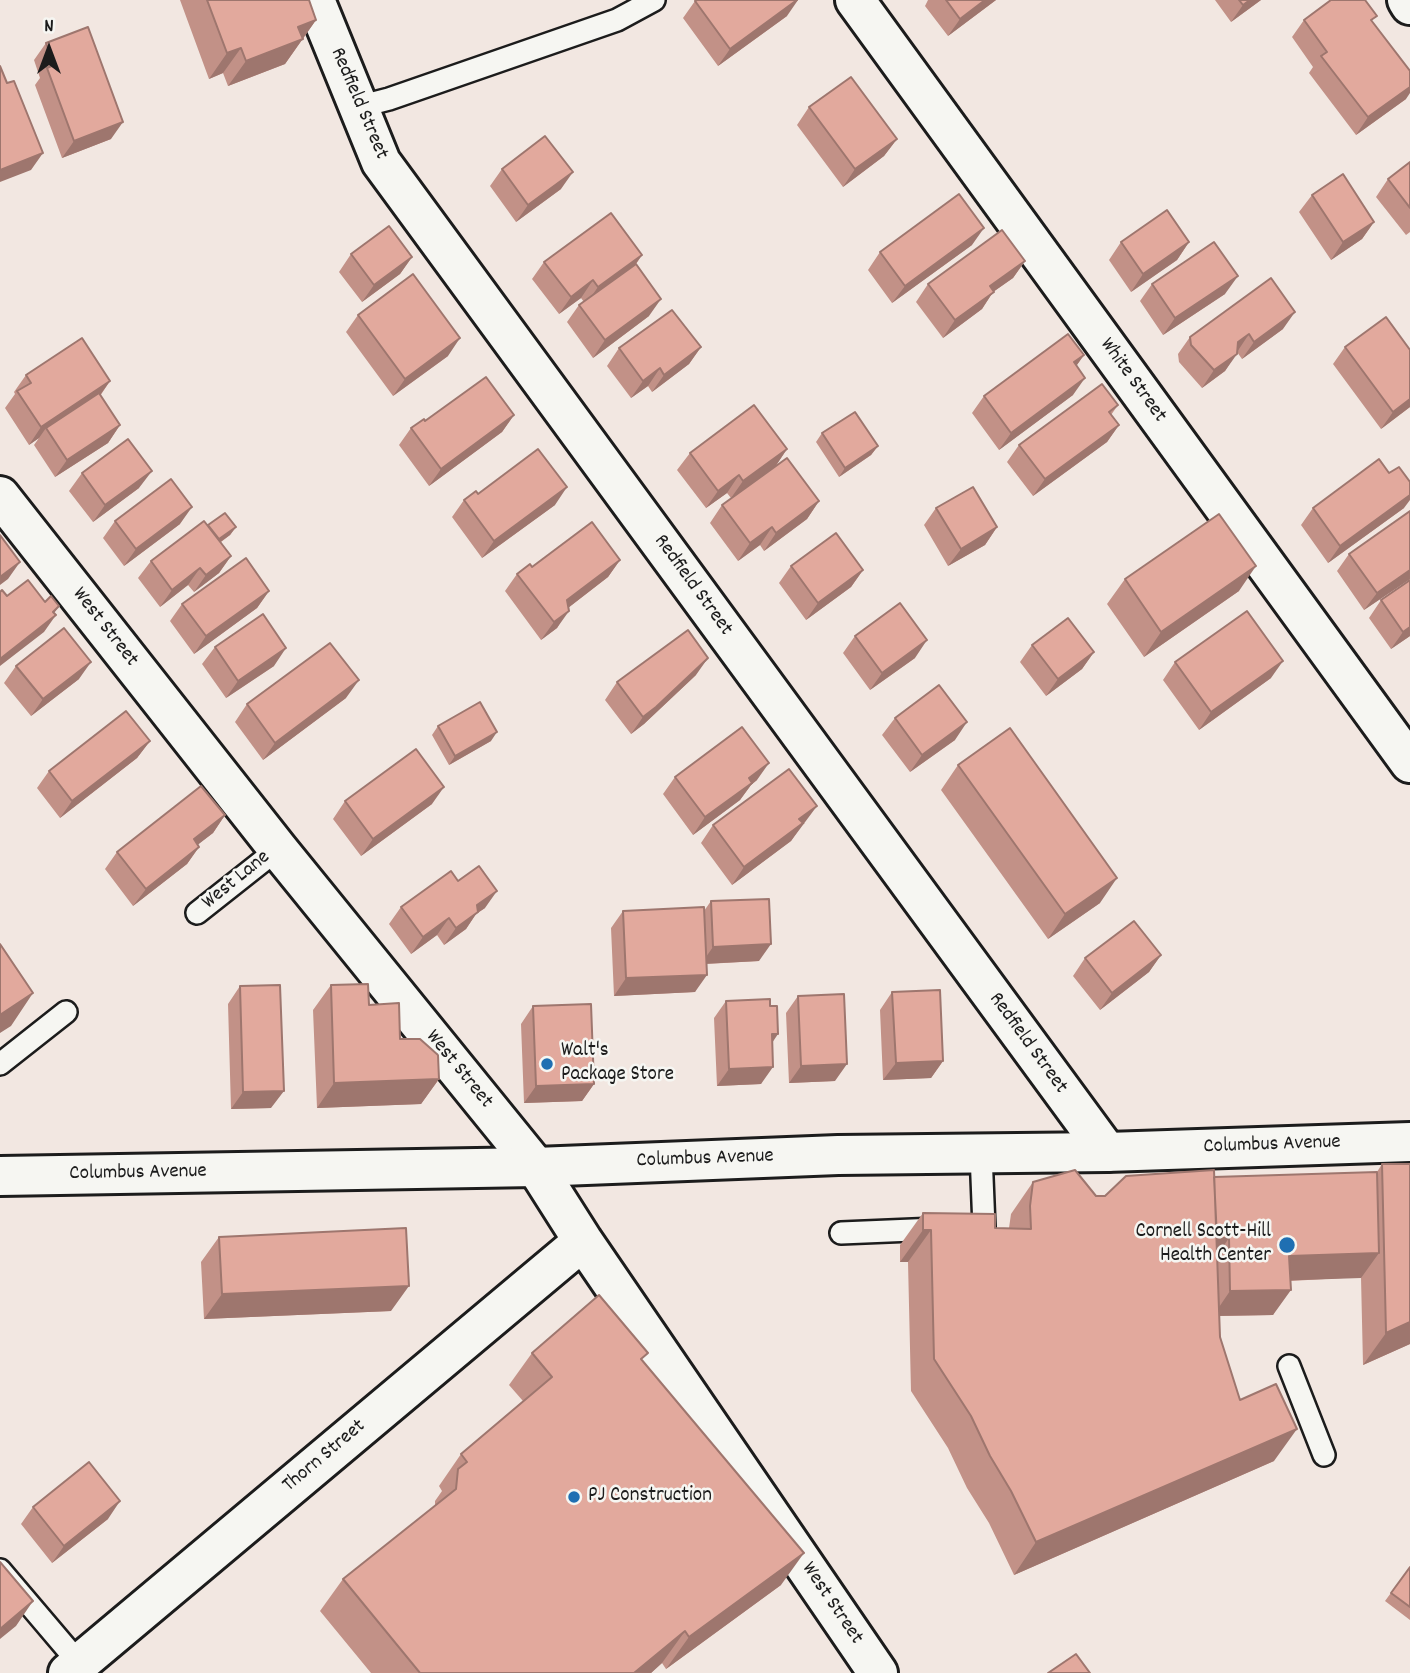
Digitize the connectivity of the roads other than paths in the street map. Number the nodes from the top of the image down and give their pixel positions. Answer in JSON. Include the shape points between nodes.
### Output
{"nodes":[{"id":1,"x":315,"y":0,"type":"edge"},
{"id":2,"x":654,"y":0,"type":"edge"},
{"id":3,"x":855,"y":0,"type":"edge"},
{"id":4,"x":1407,"y":0,"type":"edge"},
{"id":5,"x":1410,"y":5,"type":"edge"},
{"id":6,"x":358,"y":107,"type":"junction"},
{"id":7,"x":0,"y":496,"type":"edge"},
{"id":8,"x":1410,"y":763,"type":"edge"},
{"id":9,"x":278,"y":849,"type":"junction"},
{"id":10,"x":197,"y":913,"type":"dead end"},
{"id":11,"x":66,"y":1012,"type":"dead end"},
{"id":12,"x":0,"y":1064,"type":"edge"},
{"id":13,"x":1410,"y":1142,"type":"edge"},
{"id":14,"x":1107,"y":1152,"type":"junction"},
{"id":15,"x":981,"y":1153,"type":"junction"},
{"id":16,"x":536,"y":1167,"type":"junction"},
{"id":17,"x":0,"y":1176,"type":"edge"},
{"id":18,"x":841,"y":1233,"type":"dead end"},
{"id":19,"x":583,"y":1241,"type":"junction"},
{"id":20,"x":1289,"y":1366,"type":"dead end"},
{"id":21,"x":1324,"y":1455,"type":"dead end"},
{"id":22,"x":0,"y":1570,"type":"edge"},
{"id":23,"x":73,"y":1668,"type":"edge"},
{"id":24,"x":878,"y":1673,"type":"edge"}],
"edges":[{"from":1,"to":6,"type":"street","name":"Redfield Street"},
{"from":2,"to":6,"type":"lane","via":[[618,20]]},
{"from":3,"to":8,"type":"street","name":"White Street"},
{"from":4,"to":5,"type":"street"},
{"from":6,"to":14,"type":"street","name":"Redfield Street","via":[[381,162]]},
{"from":7,"to":9,"type":"street","name":"West Street"},
{"from":9,"to":10,"type":"lane","name":"West Lane"},
{"from":9,"to":16,"type":"street","name":"West Street"},
{"from":11,"to":12,"type":"lane"},
{"from":13,"to":14,"type":"street","name":"Columbus Avenue"},
{"from":14,"to":15,"type":"street","name":"Columbus Avenue"},
{"from":15,"to":16,"type":"street","name":"Columbus Avenue"},
{"from":15,"to":18,"type":"lane","via":[[984,1227]]},
{"from":16,"to":17,"type":"street","name":"Columbus Avenue"},
{"from":16,"to":19,"type":"street","name":"West Street"},
{"from":19,"to":23,"type":"street","name":"Thorn Street"},
{"from":19,"to":24,"type":"street","name":"West Street"},
{"from":20,"to":21,"type":"lane"},
{"from":22,"to":23,"type":"lane"}]}
